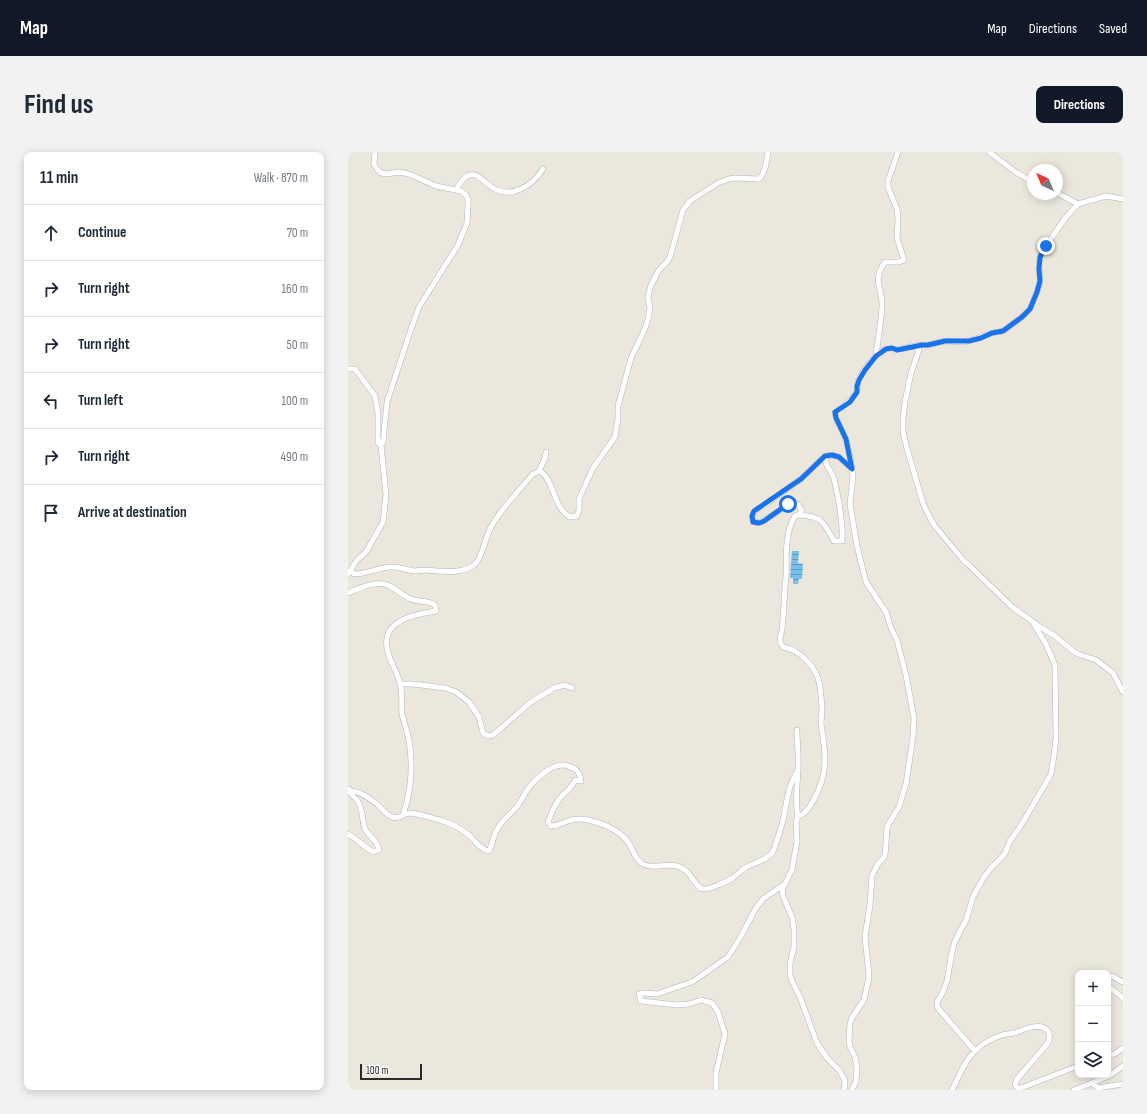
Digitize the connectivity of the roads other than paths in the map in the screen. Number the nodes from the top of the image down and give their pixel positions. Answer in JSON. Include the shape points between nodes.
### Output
{"nodes":[{"id":1,"x":375,"y":152,"type":"edge"},
{"id":2,"x":768,"y":152,"type":"edge"},
{"id":3,"x":898,"y":152,"type":"edge"},
{"id":4,"x":989,"y":152,"type":"edge"},
{"id":5,"x":543,"y":169,"type":"dead end"},
{"id":6,"x":1027,"y":179,"type":"edge"},
{"id":7,"x":456,"y":190,"type":"junction"},
{"id":8,"x":1063,"y":197,"type":"edge"},
{"id":9,"x":1123,"y":199,"type":"edge"},
{"id":10,"x":1078,"y":204,"type":"junction"},
{"id":11,"x":914,"y":346,"type":"junction"},
{"id":12,"x":876,"y":356,"type":"junction"},
{"id":13,"x":348,"y":369,"type":"edge"},
{"id":14,"x":381,"y":445,"type":"junction"},
{"id":15,"x":546,"y":452,"type":"dead end"},
{"id":16,"x":825,"y":456,"type":"junction"},
{"id":17,"x":852,"y":469,"type":"junction"},
{"id":18,"x":539,"y":471,"type":"junction"},
{"id":19,"x":799,"y":515,"type":"junction"},
{"id":20,"x":349,"y":572,"type":"edge"},
{"id":21,"x":348,"y":593,"type":"edge"},
{"id":22,"x":1030,"y":620,"type":"junction"},
{"id":23,"x":401,"y":684,"type":"junction"},
{"id":24,"x":572,"y":688,"type":"dead end"},
{"id":25,"x":1123,"y":692,"type":"edge"},
{"id":26,"x":797,"y":730,"type":"dead end"},
{"id":27,"x":798,"y":770,"type":"junction"},
{"id":28,"x":349,"y":790,"type":"edge"},
{"id":29,"x":403,"y":815,"type":"junction"},
{"id":30,"x":798,"y":817,"type":"junction"},
{"id":31,"x":348,"y":834,"type":"edge"},
{"id":32,"x":784,"y":885,"type":"junction"},
{"id":33,"x":1111,"y":976,"type":"edge"},
{"id":34,"x":1123,"y":982,"type":"edge"},
{"id":35,"x":1111,"y":988,"type":"edge"},
{"id":36,"x":1123,"y":998,"type":"edge"},
{"id":37,"x":1123,"y":1048,"type":"edge"},
{"id":38,"x":975,"y":1050,"type":"junction"},
{"id":39,"x":1111,"y":1055,"type":"edge"},
{"id":40,"x":1123,"y":1066,"type":"edge"},
{"id":41,"x":1075,"y":1067,"type":"edge"},
{"id":42,"x":1092,"y":1083,"type":"junction"},
{"id":43,"x":1123,"y":1084,"type":"edge"},
{"id":44,"x":716,"y":1090,"type":"edge"},
{"id":45,"x":844,"y":1090,"type":"edge"},
{"id":46,"x":852,"y":1090,"type":"edge"},
{"id":47,"x":952,"y":1090,"type":"edge"},
{"id":48,"x":1074,"y":1090,"type":"edge"}],
"edges":[{"from":1,"to":7,"type":"street","via":[[374,164],[381,173],[409,174],[436,186]]},
{"from":2,"to":18,"type":"street","via":[[763,175],[759,179],[735,178],[718,183],[690,201],[683,210],[668,262],[659,270],[651,285],[648,296],[648,320],[631,358],[618,406],[615,436],[596,462],[579,499],[577,516],[570,517],[559,506],[549,483]]},
{"from":3,"to":12,"type":"street","via":[[888,187],[897,209],[897,238],[904,260],[885,262],[880,272],[878,284],[882,307]]},
{"from":4,"to":6,"type":"street"},
{"from":5,"to":7,"type":"street","via":[[528,186],[506,193],[470,175],[461,181]]},
{"from":7,"to":14,"type":"street","via":[[466,195],[468,200],[465,229],[417,312],[408,335],[387,402]]},
{"from":8,"to":10,"type":"street"},
{"from":9,"to":10,"type":"street","via":[[1106,196]]},
{"from":10,"to":11,"type":"street","via":[[1052,236],[1040,257],[1039,287],[1030,309],[1022,317],[1003,331],[975,339]]},
{"from":11,"to":12,"type":"street","via":[[897,350],[886,349]]},
{"from":11,"to":22,"type":"street","via":[[919,350],[907,390],[903,431],[923,503],[934,525],[964,561],[1011,606]]},
{"from":12,"to":17,"type":"street","via":[[859,380],[857,392],[850,402],[835,412],[846,439]]},
{"from":13,"to":14,"type":"street","via":[[355,369],[375,396],[378,443]]},
{"from":14,"to":20,"type":"street","via":[[386,494],[383,522],[366,552]]},
{"from":15,"to":18,"type":"street"},
{"from":16,"to":17,"type":"street","via":[[839,457]]},
{"from":16,"to":19,"type":"street","via":[[825,463],[833,477],[839,506],[842,541],[834,540],[821,521],[811,516]]},
{"from":16,"to":19,"type":"street","via":[[801,479],[758,507],[752,516],[753,522],[759,523],[794,502],[802,510]]},
{"from":17,"to":46,"type":"street","via":[[850,504],[857,546],[866,582],[886,612],[897,640],[914,718],[906,784],[899,807],[887,828],[885,856],[872,876],[865,936],[870,977],[864,1000],[850,1024],[849,1041],[857,1069]]},
{"from":18,"to":20,"type":"street","via":[[533,474],[505,506],[488,534],[479,559],[472,566],[444,572],[393,567],[360,574]]},
{"from":19,"to":30,"type":"street","via":[[795,516],[787,538],[780,642],[783,647],[800,654],[817,675],[821,694],[825,759],[819,791],[808,810]]},
{"from":21,"to":23,"type":"street","via":[[374,583],[385,584],[414,600],[425,600],[435,605],[436,611],[410,616],[388,634],[390,658]]},
{"from":22,"to":25,"type":"street","via":[[1073,651],[1096,660],[1114,673]]},
{"from":22,"to":38,"type":"street","via":[[1056,665],[1056,738],[1051,774],[1010,841],[1004,856],[984,877],[973,897],[966,920],[955,941],[945,987],[937,1002],[938,1008]]},
{"from":23,"to":24,"type":"street","via":[[445,688],[456,692],[469,702],[478,716],[483,733],[488,736],[493,735],[531,702],[554,688],[565,685]]},
{"from":23,"to":29,"type":"street","via":[[402,713],[409,745],[411,775]]},
{"from":26,"to":27,"type":"street"},
{"from":27,"to":29,"type":"street","via":[[788,792],[783,820],[772,853],[726,882],[703,890],[698,887],[689,872],[679,866],[656,866],[639,861],[629,843],[614,829],[580,819],[552,826],[548,822],[558,801],[573,786],[575,780],[581,781],[577,770],[567,765],[550,769],[536,780],[497,828],[489,851],[483,850],[466,834],[445,822],[415,814]]},
{"from":27,"to":30,"type":"street"},
{"from":28,"to":29,"type":"street","via":[[375,802],[392,817],[398,818]]},
{"from":28,"to":31,"type":"street","via":[[360,805],[364,827],[375,840],[379,850],[373,852]]},
{"from":30,"to":32,"type":"street","via":[[792,870]]},
{"from":32,"to":44,"type":"street","via":[[756,908],[728,957],[692,982],[657,994],[640,994],[641,1001],[677,1005],[701,1000],[712,1003],[718,1012],[725,1034],[716,1073]]},
{"from":32,"to":45,"type":"street","via":[[783,896],[794,929],[790,975],[817,1044],[845,1080]]},
{"from":33,"to":34,"type":"street"},
{"from":35,"to":36,"type":"street"},
{"from":37,"to":39,"type":"street"},
{"from":38,"to":41,"type":"street","via":[[1004,1034],[1040,1026],[1045,1028],[1050,1038],[1017,1079],[1015,1084],[1018,1089]]},
{"from":38,"to":47,"type":"street"},
{"from":40,"to":42,"type":"street","via":[[1109,1076]]},
{"from":42,"to":43,"type":"street","via":[[1098,1088]]},
{"from":42,"to":48,"type":"street"}]}
